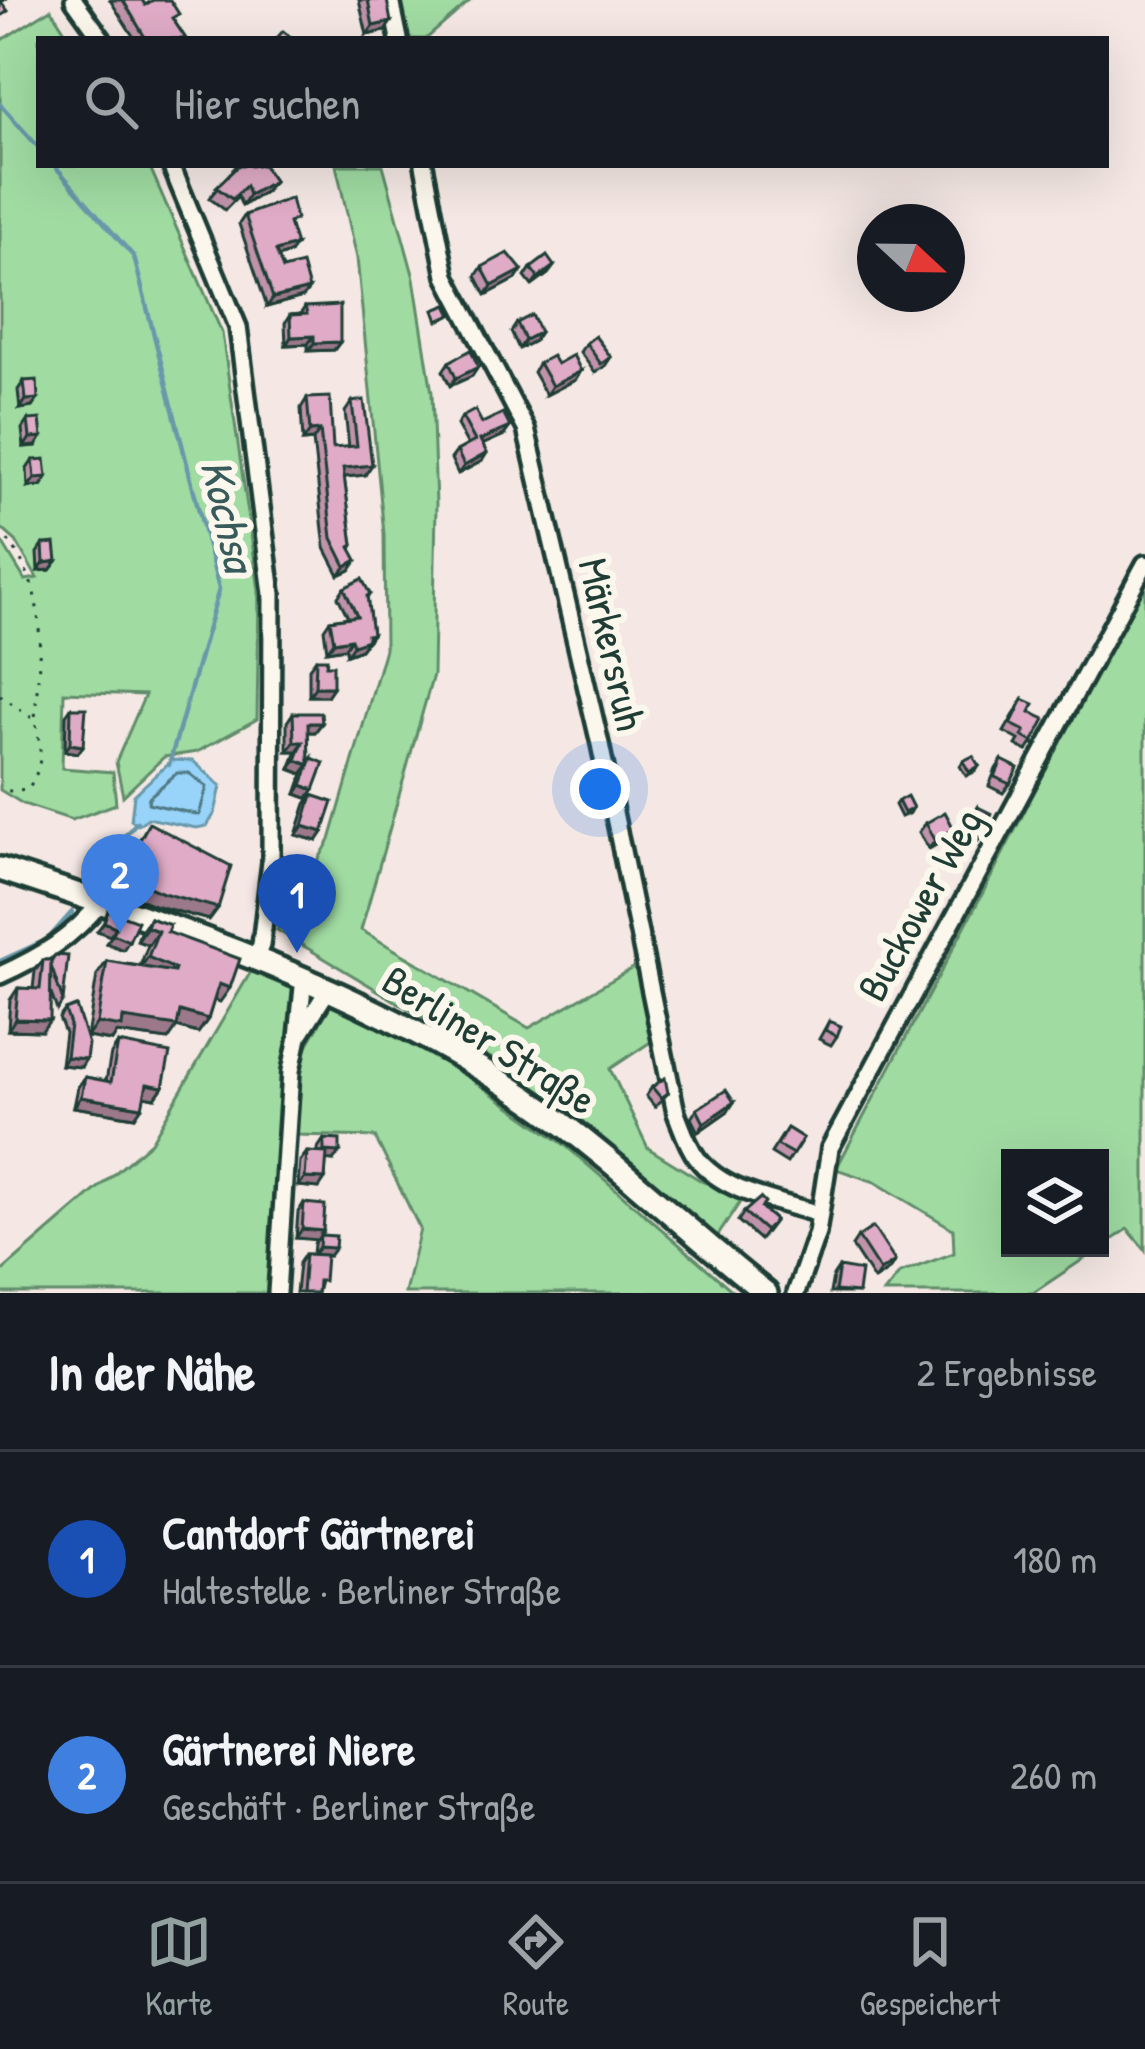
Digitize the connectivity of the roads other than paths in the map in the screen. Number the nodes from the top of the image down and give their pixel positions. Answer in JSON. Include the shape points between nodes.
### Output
{"nodes":[{"id":1,"x":74,"y":0,"type":"edge"},
{"id":2,"x":391,"y":0,"type":"edge"},
{"id":3,"x":100,"y":36,"type":"edge"},
{"id":4,"x":398,"y":36,"type":"edge"},
{"id":5,"x":172,"y":168,"type":"edge"},
{"id":6,"x":425,"y":168,"type":"edge"},
{"id":7,"x":1145,"y":564,"type":"edge"},
{"id":8,"x":0,"y":869,"type":"edge"},
{"id":9,"x":101,"y":902,"type":"junction"},
{"id":10,"x":256,"y":957,"type":"junction"},
{"id":11,"x":0,"y":974,"type":"edge"},
{"id":12,"x":304,"y":977,"type":"junction"},
{"id":13,"x":329,"y":988,"type":"junction"},
{"id":14,"x":298,"y":1037,"type":"junction"},
{"id":15,"x":819,"y":1214,"type":"junction"},
{"id":16,"x":277,"y":1293,"type":"edge"},
{"id":17,"x":766,"y":1293,"type":"edge"},
{"id":18,"x":796,"y":1293,"type":"edge"}],
"edges":[{"from":1,"to":3,"type":"street"},
{"from":2,"to":4,"type":"street"},
{"from":5,"to":10,"type":"street","via":[[238,326],[272,594],[271,862]]},
{"from":6,"to":15,"type":"street","name":"Märkersruh","via":[[446,276],[526,429],[676,1113],[711,1174]]},
{"from":7,"to":15,"type":"street","name":"Buckower Weg","via":[[830,1148]]},
{"from":8,"to":9,"type":"main road","name":"Berliner Straße"},
{"from":9,"to":10,"type":"main road","name":"Berliner Straße"},
{"from":9,"to":11,"type":"street","via":[[49,952]]},
{"from":10,"to":12,"type":"main road","name":"Berliner Straße"},
{"from":12,"to":13,"type":"main road","name":"Berliner Straße"},
{"from":12,"to":14,"type":"street"},
{"from":13,"to":14,"type":"street"},
{"from":13,"to":17,"type":"main road","name":"Berliner Straße","via":[[420,1032],[529,1100]]},
{"from":14,"to":16,"type":"street"},
{"from":15,"to":18,"type":"street","name":"Buckower Weg"}]}
